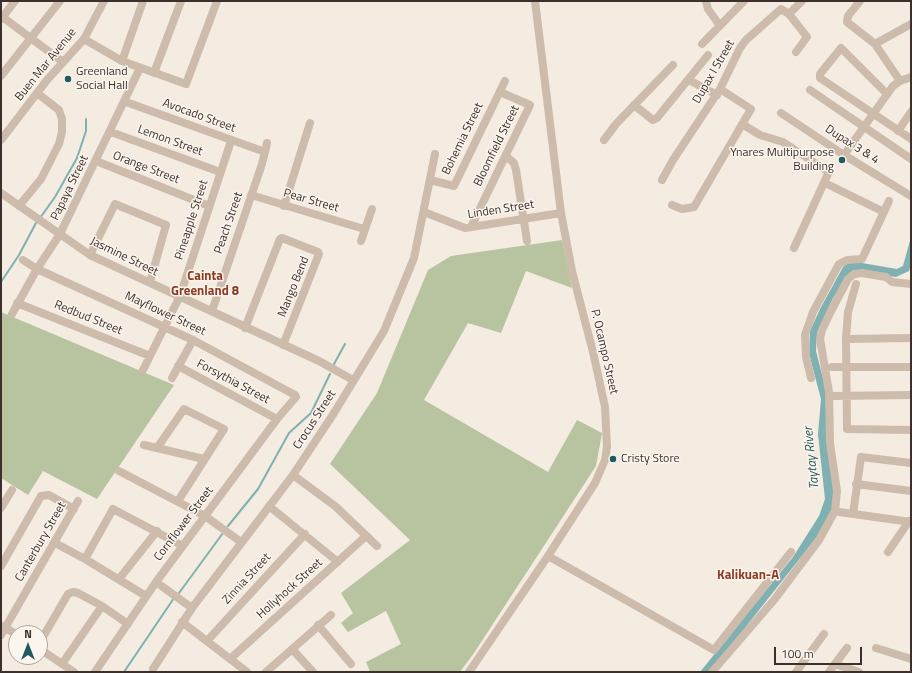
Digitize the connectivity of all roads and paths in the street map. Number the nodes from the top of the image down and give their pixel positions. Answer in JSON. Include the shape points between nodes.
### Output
{"nodes":[{"id":1,"x":15,"y":1,"type":"edge"},
{"id":2,"x":60,"y":1,"type":"edge"},
{"id":3,"x":104,"y":1,"type":"edge"},
{"id":4,"x":143,"y":1,"type":"edge"},
{"id":5,"x":181,"y":1,"type":"edge"},
{"id":6,"x":217,"y":1,"type":"edge"},
{"id":7,"x":535,"y":1,"type":"edge"},
{"id":8,"x":706,"y":1,"type":"edge"},
{"id":9,"x":802,"y":1,"type":"edge"},
{"id":10,"x":860,"y":1,"type":"edge"},
{"id":11,"x":741,"y":2,"type":"edge"},
{"id":12,"x":789,"y":14,"type":"junction"},
{"id":13,"x":2,"y":18,"type":"edge"},
{"id":14,"x":911,"y":24,"type":"edge"},
{"id":15,"x":720,"y":26,"type":"junction"},
{"id":16,"x":30,"y":37,"type":"junction"},
{"id":17,"x":84,"y":39,"type":"junction"},
{"id":18,"x":702,"y":44,"type":"dead end"},
{"id":19,"x":875,"y":44,"type":"junction"},
{"id":20,"x":796,"y":52,"type":"dead end"},
{"id":21,"x":708,"y":55,"type":"dead end"},
{"id":22,"x":122,"y":61,"type":"junction"},
{"id":23,"x":63,"y":62,"type":"junction"},
{"id":24,"x":673,"y":65,"type":"dead end"},
{"id":25,"x":140,"y":68,"type":"junction"},
{"id":26,"x":154,"y":73,"type":"junction"},
{"id":27,"x":1,"y":76,"type":"edge"},
{"id":28,"x":911,"y":77,"type":"edge"},
{"id":29,"x":689,"y":80,"type":"junction"},
{"id":30,"x":505,"y":81,"type":"dead end"},
{"id":31,"x":900,"y":81,"type":"junction"},
{"id":32,"x":810,"y":90,"type":"dead end"},
{"id":33,"x":500,"y":92,"type":"junction"},
{"id":34,"x":718,"y":92,"type":"junction"},
{"id":35,"x":37,"y":93,"type":"junction"},
{"id":36,"x":887,"y":94,"type":"junction"},
{"id":37,"x":126,"y":102,"type":"junction"},
{"id":38,"x":634,"y":105,"type":"junction"},
{"id":39,"x":911,"y":112,"type":"edge"},
{"id":40,"x":781,"y":113,"type":"dead end"},
{"id":41,"x":873,"y":114,"type":"junction"},
{"id":42,"x":310,"y":123,"type":"dead end"},
{"id":43,"x":742,"y":124,"type":"junction"},
{"id":44,"x":864,"y":127,"type":"junction"},
{"id":45,"x":898,"y":131,"type":"junction"},
{"id":46,"x":111,"y":132,"type":"junction"},
{"id":47,"x":911,"y":139,"type":"edge"},
{"id":48,"x":1,"y":140,"type":"edge"},
{"id":49,"x":604,"y":140,"type":"dead end"},
{"id":50,"x":231,"y":141,"type":"junction"},
{"id":51,"x":266,"y":143,"type":"dead end"},
{"id":52,"x":265,"y":152,"type":"junction"},
{"id":53,"x":435,"y":154,"type":"dead end"},
{"id":54,"x":844,"y":155,"type":"junction"},
{"id":55,"x":506,"y":156,"type":"junction"},
{"id":56,"x":911,"y":159,"type":"edge"},
{"id":57,"x":96,"y":161,"type":"junction"},
{"id":58,"x":220,"y":172,"type":"junction"},
{"id":59,"x":430,"y":180,"type":"junction"},
{"id":60,"x":662,"y":180,"type":"dead end"},
{"id":61,"x":825,"y":183,"type":"junction"},
{"id":62,"x":1,"y":193,"type":"edge"},
{"id":63,"x":251,"y":195,"type":"junction"},
{"id":64,"x":911,"y":196,"type":"edge"},
{"id":65,"x":889,"y":201,"type":"dead end"},
{"id":66,"x":672,"y":205,"type":"dead end"},
{"id":67,"x":19,"y":206,"type":"junction"},
{"id":68,"x":209,"y":206,"type":"junction"},
{"id":69,"x":284,"y":206,"type":"junction"},
{"id":70,"x":372,"y":209,"type":"dead end"},
{"id":71,"x":424,"y":212,"type":"junction"},
{"id":72,"x":884,"y":212,"type":"junction"},
{"id":73,"x":561,"y":213,"type":"junction"},
{"id":74,"x":523,"y":219,"type":"junction"},
{"id":75,"x":470,"y":227,"type":"junction"},
{"id":76,"x":364,"y":229,"type":"junction"},
{"id":77,"x":60,"y":234,"type":"junction"},
{"id":78,"x":527,"y":241,"type":"dead end"},
{"id":79,"x":360,"y":242,"type":"dead end"},
{"id":80,"x":794,"y":248,"type":"dead end"},
{"id":81,"x":90,"y":255,"type":"junction"},
{"id":82,"x":23,"y":260,"type":"dead end"},
{"id":83,"x":37,"y":269,"type":"junction"},
{"id":84,"x":150,"y":282,"type":"junction"},
{"id":85,"x":856,"y":284,"type":"dead end"},
{"id":86,"x":911,"y":284,"type":"edge"},
{"id":87,"x":180,"y":296,"type":"junction"},
{"id":88,"x":17,"y":303,"type":"junction"},
{"id":89,"x":212,"y":312,"type":"junction"},
{"id":90,"x":12,"y":314,"type":"dead end"},
{"id":91,"x":164,"y":326,"type":"junction"},
{"id":92,"x":245,"y":328,"type":"junction"},
{"id":93,"x":911,"y":338,"type":"edge"},
{"id":94,"x":846,"y":339,"type":"junction"},
{"id":95,"x":193,"y":340,"type":"junction"},
{"id":96,"x":283,"y":345,"type":"junction"},
{"id":97,"x":150,"y":356,"type":"junction"},
{"id":98,"x":178,"y":366,"type":"junction"},
{"id":99,"x":832,"y":367,"type":"dead end"},
{"id":100,"x":846,"y":367,"type":"junction"},
{"id":101,"x":911,"y":367,"type":"edge"},
{"id":102,"x":143,"y":370,"type":"dead end"},
{"id":103,"x":172,"y":378,"type":"dead end"},
{"id":104,"x":811,"y":378,"type":"dead end"},
{"id":105,"x":354,"y":380,"type":"junction"},
{"id":106,"x":911,"y":394,"type":"edge"},
{"id":107,"x":296,"y":395,"type":"joint"},
{"id":108,"x":832,"y":396,"type":"dead end"},
{"id":109,"x":847,"y":396,"type":"junction"},
{"id":110,"x":277,"y":419,"type":"junction"},
{"id":111,"x":911,"y":430,"type":"edge"},
{"id":112,"x":144,"y":445,"type":"dead end"},
{"id":113,"x":157,"y":448,"type":"junction"},
{"id":114,"x":204,"y":459,"type":"junction"},
{"id":115,"x":911,"y":463,"type":"edge"},
{"id":116,"x":119,"y":471,"type":"dead end"},
{"id":117,"x":293,"y":475,"type":"junction"},
{"id":118,"x":856,"y":484,"type":"junction"},
{"id":119,"x":12,"y":490,"type":"dead end"},
{"id":120,"x":911,"y":491,"type":"edge"},
{"id":121,"x":78,"y":501,"type":"dead end"},
{"id":122,"x":178,"y":501,"type":"junction"},
{"id":123,"x":269,"y":506,"type":"junction"},
{"id":124,"x":1,"y":508,"type":"edge"},
{"id":125,"x":74,"y":509,"type":"junction"},
{"id":126,"x":839,"y":512,"type":"dead end"},
{"id":127,"x":853,"y":514,"type":"junction"},
{"id":128,"x":205,"y":516,"type":"junction"},
{"id":129,"x":910,"y":521,"type":"edge"},
{"id":130,"x":157,"y":531,"type":"junction"},
{"id":131,"x":305,"y":534,"type":"junction"},
{"id":132,"x":366,"y":536,"type":"junction"},
{"id":133,"x":241,"y":542,"type":"junction"},
{"id":134,"x":54,"y":543,"type":"junction"},
{"id":135,"x":183,"y":546,"type":"junction"},
{"id":136,"x":377,"y":546,"type":"dead end"},
{"id":137,"x":791,"y":552,"type":"dead end"},
{"id":138,"x":888,"y":552,"type":"dead end"},
{"id":139,"x":548,"y":556,"type":"junction"},
{"id":140,"x":85,"y":559,"type":"junction"},
{"id":141,"x":338,"y":562,"type":"junction"},
{"id":142,"x":1,"y":566,"type":"edge"},
{"id":143,"x":120,"y":579,"type":"junction"},
{"id":144,"x":156,"y":582,"type":"junction"},
{"id":145,"x":146,"y":596,"type":"junction"},
{"id":146,"x":102,"y":606,"type":"junction"},
{"id":147,"x":192,"y":608,"type":"junction"},
{"id":148,"x":331,"y":615,"type":"dead end"},
{"id":149,"x":182,"y":622,"type":"junction"},
{"id":150,"x":128,"y":624,"type":"junction"},
{"id":151,"x":318,"y":625,"type":"junction"},
{"id":152,"x":48,"y":628,"type":"edge"},
{"id":153,"x":2,"y":630,"type":"edge"},
{"id":154,"x":824,"y":634,"type":"dead end"},
{"id":155,"x":207,"y":641,"type":"junction"},
{"id":156,"x":847,"y":648,"type":"dead end"},
{"id":157,"x":876,"y":648,"type":"dead end"},
{"id":158,"x":292,"y":649,"type":"junction"},
{"id":159,"x":48,"y":654,"type":"edge"},
{"id":160,"x":230,"y":659,"type":"junction"},
{"id":161,"x":911,"y":659,"type":"edge"},
{"id":162,"x":62,"y":664,"type":"junction"},
{"id":163,"x":351,"y":664,"type":"dead end"},
{"id":164,"x":834,"y":664,"type":"junction"},
{"id":165,"x":153,"y":669,"type":"dead end"},
{"id":166,"x":74,"y":672,"type":"edge"},
{"id":167,"x":95,"y":672,"type":"edge"},
{"id":168,"x":247,"y":672,"type":"edge"},
{"id":169,"x":266,"y":672,"type":"edge"},
{"id":170,"x":313,"y":672,"type":"edge"},
{"id":171,"x":469,"y":672,"type":"edge"},
{"id":172,"x":712,"y":672,"type":"edge"},
{"id":173,"x":796,"y":672,"type":"edge"},
{"id":174,"x":829,"y":672,"type":"edge"},
{"id":175,"x":859,"y":672,"type":"edge"}],
"edges":[{"from":1,"to":13,"type":"street"},
{"from":2,"to":16,"type":"street"},
{"from":3,"to":17,"type":"street","name":"Buen Mar Avenue"},
{"from":4,"to":22,"type":"street"},
{"from":5,"to":26,"type":"street"},
{"from":6,"to":26,"type":"street","via":[[187,82],[183,84]]},
{"from":7,"to":73,"type":"street","name":"P. Ocampo Street"},
{"from":8,"to":15,"type":"street","via":[[708,9]]},
{"from":9,"to":12,"type":"street"},
{"from":10,"to":19,"type":"street","via":[[846,19]]},
{"from":11,"to":15,"type":"street"},
{"from":12,"to":20,"type":"street","via":[[807,37]]},
{"from":12,"to":34,"type":"street","name":"Dupax I Street","via":[[783,9],[779,10],[746,40]]},
{"from":13,"to":16,"type":"street"},
{"from":14,"to":19,"type":"street"},
{"from":15,"to":18,"type":"street"},
{"from":16,"to":23,"type":"street"},
{"from":16,"to":27,"type":"street"},
{"from":17,"to":22,"type":"street"},
{"from":17,"to":23,"type":"street","name":"Buen Mar Avenue"},
{"from":19,"to":31,"type":"street"},
{"from":21,"to":29,"type":"street"},
{"from":22,"to":25,"type":"street"},
{"from":23,"to":35,"type":"street","name":"Buen Mar Avenue"},
{"from":24,"to":38,"type":"street"},
{"from":25,"to":26,"type":"street"},
{"from":25,"to":37,"type":"street","name":"Papaya Street"},
{"from":28,"to":31,"type":"street"},
{"from":29,"to":34,"type":"street"},
{"from":29,"to":38,"type":"street","via":[[654,120]]},
{"from":30,"to":33,"type":"street","name":"Bohemia Street"},
{"from":31,"to":36,"type":"street"},
{"from":32,"to":44,"type":"street","name":"Dupax 3 & 4"},
{"from":33,"to":55,"type":"street","name":"Bloomfield Street","via":[[530,104]]},
{"from":33,"to":59,"type":"street","name":"Bohemia Street","via":[[454,186]]},
{"from":34,"to":43,"type":"street","via":[[751,109]]},
{"from":34,"to":60,"type":"street","name":"Dupax I Street"},
{"from":35,"to":48,"type":"street","name":"Buen Mar Avenue"},
{"from":35,"to":67,"type":"street","via":[[59,110],[62,132],[59,144],[41,178]]},
{"from":36,"to":41,"type":"street"},
{"from":36,"to":41,"type":"street","via":[[840,48],[820,74],[820,78]]},
{"from":37,"to":46,"type":"street","name":"Papaya Street"},
{"from":37,"to":50,"type":"street","name":"Avocado Street"},
{"from":38,"to":49,"type":"street"},
{"from":39,"to":45,"type":"street"},
{"from":40,"to":54,"type":"street","name":"Dupax 3 & 4"},
{"from":41,"to":44,"type":"street"},
{"from":41,"to":45,"type":"street"},
{"from":42,"to":69,"type":"street"},
{"from":43,"to":61,"type":"street","via":[[760,135],[783,142],[827,171]]},
{"from":43,"to":66,"type":"street","via":[[694,207],[682,209]]},
{"from":44,"to":54,"type":"street"},
{"from":44,"to":56,"type":"street","name":"Dupax 3 & 4"},
{"from":45,"to":47,"type":"street"},
{"from":46,"to":57,"type":"street","name":"Papaya Street"},
{"from":46,"to":58,"type":"street","name":"Lemon Street"},
{"from":50,"to":52,"type":"street","name":"Avocado Street"},
{"from":50,"to":58,"type":"street","name":"Pineapple Street"},
{"from":51,"to":52,"type":"street","name":"Peach Street"},
{"from":52,"to":63,"type":"street","name":"Peach Street"},
{"from":53,"to":59,"type":"street","name":"Crocus Street"},
{"from":54,"to":64,"type":"street","name":"Dupax 3 & 4"},
{"from":55,"to":74,"type":"street","via":[[514,163],[516,170]]},
{"from":55,"to":75,"type":"street","name":"Bloomfield Street"},
{"from":57,"to":68,"type":"street","name":"Orange Street"},
{"from":57,"to":77,"type":"street","name":"Papaya Street"},
{"from":58,"to":68,"type":"street","name":"Pineapple Street"},
{"from":59,"to":71,"type":"street","name":"Crocus Street"},
{"from":61,"to":72,"type":"street"},
{"from":61,"to":80,"type":"street"},
{"from":62,"to":67,"type":"street","name":"Jasmine Street"},
{"from":63,"to":69,"type":"street","name":"Pear Street"},
{"from":63,"to":89,"type":"street","name":"Peach Street"},
{"from":65,"to":72,"type":"street"},
{"from":67,"to":77,"type":"street","name":"Jasmine Street"},
{"from":68,"to":87,"type":"street","name":"Pineapple Street"},
{"from":69,"to":76,"type":"street","name":"Pear Street"},
{"from":70,"to":76,"type":"street"},
{"from":71,"to":75,"type":"street","name":"Linden Street","via":[[465,228]]},
{"from":71,"to":105,"type":"street","name":"Crocus Street","via":[[414,258],[384,331]]},
{"from":72,"to":104,"type":"street","via":[[862,259],[846,260],[839,264],[813,312],[805,335],[805,351]]},
{"from":73,"to":74,"type":"street","name":"Linden Street"},
{"from":73,"to":139,"type":"street","name":"P. Ocampo Street","via":[[572,271],[605,407],[607,447],[601,470]]},
{"from":74,"to":75,"type":"street","name":"Linden Street"},
{"from":74,"to":78,"type":"street"},
{"from":76,"to":79,"type":"street"},
{"from":77,"to":81,"type":"street","name":"Jasmine Street"},
{"from":77,"to":83,"type":"street","name":"Papaya Street"},
{"from":81,"to":84,"type":"street","name":"Jasmine Street"},
{"from":81,"to":84,"type":"street","via":[[115,204],[166,225]]},
{"from":82,"to":83,"type":"street","name":"Mayflower Street"},
{"from":83,"to":88,"type":"street","name":"Papaya Street"},
{"from":83,"to":91,"type":"street","name":"Mayflower Street"},
{"from":84,"to":87,"type":"street","name":"Jasmine Street"},
{"from":85,"to":94,"type":"street","via":[[848,312]]},
{"from":86,"to":172,"type":"street","via":[[892,282],[886,277],[854,274],[848,279],[831,311],[820,339],[829,392],[830,443],[837,491],[834,511],[822,536],[774,600]]},
{"from":87,"to":89,"type":"street","name":"Jasmine Street"},
{"from":87,"to":91,"type":"street","name":"Pineapple Street"},
{"from":88,"to":90,"type":"street","name":"Papaya Street"},
{"from":88,"to":97,"type":"street","name":"Redbud Street"},
{"from":89,"to":92,"type":"street","name":"Jasmine Street"},
{"from":91,"to":95,"type":"street","name":"Mayflower Street"},
{"from":91,"to":97,"type":"street","name":"Pineapple Street"},
{"from":92,"to":96,"type":"street","name":"Jasmine Street"},
{"from":92,"to":96,"type":"street","name":"Mango Bend","via":[[280,239],[318,252]]},
{"from":93,"to":94,"type":"street"},
{"from":94,"to":100,"type":"street"},
{"from":95,"to":98,"type":"street"},
{"from":95,"to":107,"type":"street","name":"Mayflower Street"},
{"from":96,"to":105,"type":"street","name":"Jasmine Street"},
{"from":97,"to":102,"type":"street","name":"Pineapple Street"},
{"from":98,"to":103,"type":"street"},
{"from":98,"to":110,"type":"street","name":"Forsythia Street"},
{"from":99,"to":100,"type":"street"},
{"from":100,"to":101,"type":"street"},
{"from":100,"to":109,"type":"street"},
{"from":105,"to":117,"type":"street","name":"Crocus Street"},
{"from":106,"to":109,"type":"street"},
{"from":107,"to":110,"type":"street","name":"Cornflower Street"},
{"from":108,"to":109,"type":"street"},
{"from":109,"to":111,"type":"street","via":[[847,429]]},
{"from":110,"to":128,"type":"street","name":"Cornflower Street"},
{"from":112,"to":113,"type":"street"},
{"from":113,"to":114,"type":"street"},
{"from":113,"to":114,"type":"street","via":[[182,411],[188,410],[224,429]]},
{"from":114,"to":122,"type":"street"},
{"from":115,"to":118,"type":"street","via":[[861,458]]},
{"from":116,"to":122,"type":"street"},
{"from":117,"to":123,"type":"street","name":"Crocus Street"},
{"from":117,"to":132,"type":"street","via":[[335,506]]},
{"from":118,"to":120,"type":"street"},
{"from":118,"to":127,"type":"street"},
{"from":119,"to":124,"type":"street"},
{"from":121,"to":125,"type":"street","name":"Canterbury Street"},
{"from":122,"to":128,"type":"street"},
{"from":123,"to":131,"type":"street"},
{"from":123,"to":133,"type":"street","name":"Crocus Street"},
{"from":125,"to":134,"type":"street","name":"Canterbury Street"},
{"from":125,"to":142,"type":"street","via":[[49,495],[41,496]]},
{"from":126,"to":127,"type":"street"},
{"from":127,"to":129,"type":"street"},
{"from":128,"to":133,"type":"street"},
{"from":128,"to":135,"type":"street","name":"Cornflower Street"},
{"from":129,"to":138,"type":"street"},
{"from":130,"to":135,"type":"street"},
{"from":130,"to":140,"type":"street","via":[[113,509]]},
{"from":130,"to":143,"type":"street"},
{"from":131,"to":141,"type":"street"},
{"from":131,"to":155,"type":"street","name":"Zinnia Street"},
{"from":132,"to":136,"type":"street"},
{"from":132,"to":141,"type":"street","name":"Hollyhock Street"},
{"from":133,"to":147,"type":"street","name":"Crocus Street"},
{"from":134,"to":140,"type":"street"},
{"from":134,"to":153,"type":"street","name":"Canterbury Street"},
{"from":135,"to":144,"type":"street","name":"Cornflower Street"},
{"from":137,"to":139,"type":"street","via":[[714,650]]},
{"from":139,"to":171,"type":"street","name":"P. Ocampo Street"},
{"from":140,"to":143,"type":"street"},
{"from":141,"to":160,"type":"street","name":"Hollyhock Street"},
{"from":143,"to":145,"type":"street"},
{"from":144,"to":145,"type":"street","name":"Cornflower Street"},
{"from":144,"to":147,"type":"street"},
{"from":145,"to":150,"type":"street","name":"Cornflower Street"},
{"from":146,"to":150,"type":"street"},
{"from":146,"to":152,"type":"street","via":[[78,593],[68,594]]},
{"from":146,"to":162,"type":"street"},
{"from":147,"to":149,"type":"street","name":"Crocus Street"},
{"from":148,"to":151,"type":"street"},
{"from":149,"to":155,"type":"street"},
{"from":149,"to":165,"type":"street","name":"Crocus Street"},
{"from":150,"to":167,"type":"street","name":"Cornflower Street"},
{"from":151,"to":158,"type":"street"},
{"from":151,"to":163,"type":"street"},
{"from":154,"to":173,"type":"street"},
{"from":155,"to":160,"type":"street"},
{"from":156,"to":164,"type":"street"},
{"from":157,"to":161,"type":"street"},
{"from":158,"to":169,"type":"street"},
{"from":158,"to":170,"type":"street"},
{"from":159,"to":162,"type":"street"},
{"from":160,"to":168,"type":"street"},
{"from":162,"to":166,"type":"street"},
{"from":164,"to":174,"type":"street"},
{"from":164,"to":175,"type":"street"}]}
